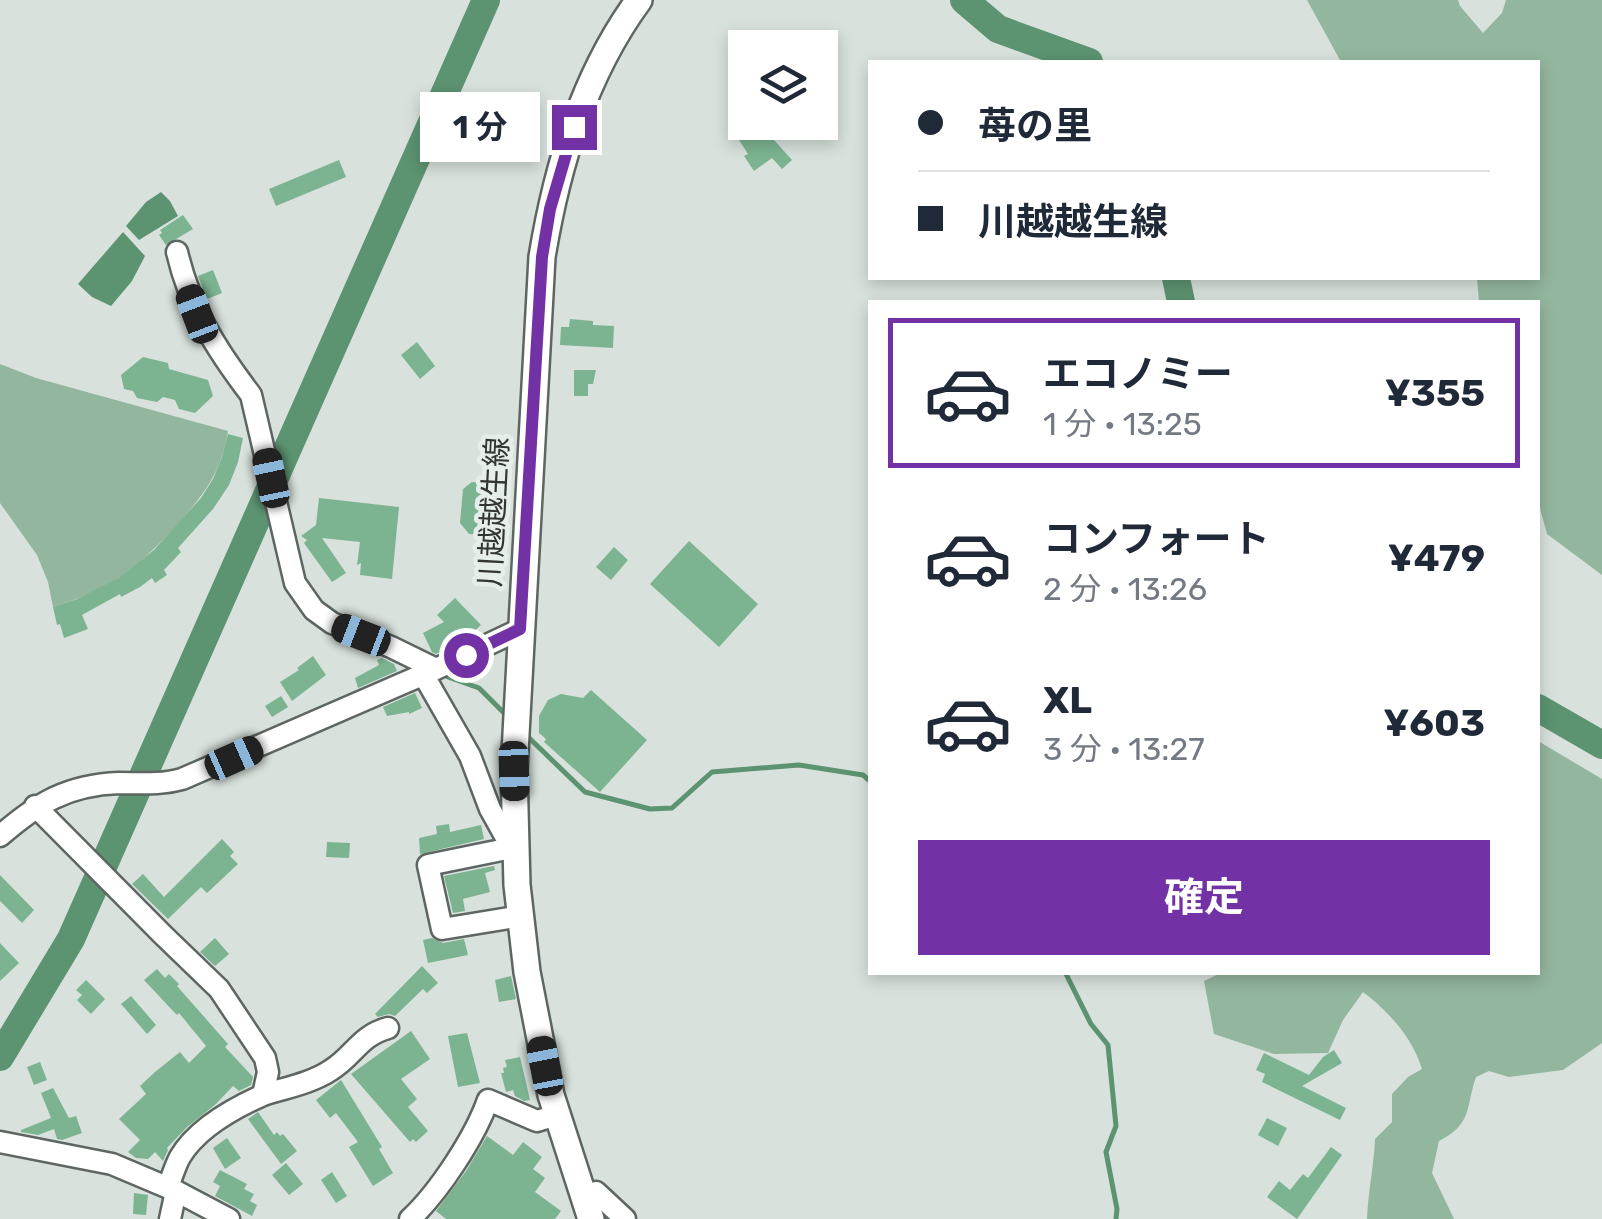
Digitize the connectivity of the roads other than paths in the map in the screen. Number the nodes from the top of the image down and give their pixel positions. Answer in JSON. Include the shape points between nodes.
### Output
{"nodes":[{"id":1,"x":639,"y":0,"type":"edge"},
{"id":2,"x":177,"y":252,"type":"dead end"},
{"id":3,"x":520,"y":629,"type":"junction"},
{"id":4,"x":429,"y":672,"type":"junction"},
{"id":5,"x":36,"y":806,"type":"junction"},
{"id":6,"x":0,"y":836,"type":"edge"},
{"id":7,"x":514,"y":852,"type":"junction"},
{"id":8,"x":520,"y":916,"type":"junction"},
{"id":9,"x":388,"y":1028,"type":"dead end"},
{"id":10,"x":264,"y":1095,"type":"junction"},
{"id":11,"x":557,"y":1115,"type":"junction"},
{"id":12,"x":0,"y":1142,"type":"edge"},
{"id":13,"x":172,"y":1189,"type":"junction"},
{"id":14,"x":587,"y":1210,"type":"edge"},
{"id":15,"x":170,"y":1219,"type":"edge"},
{"id":16,"x":229,"y":1219,"type":"edge"},
{"id":17,"x":410,"y":1219,"type":"edge"},
{"id":18,"x":625,"y":1219,"type":"edge"}],
"edges":[{"from":1,"to":3,"type":"main road","name":"川越越生線","via":[[590,86],[550,209]]},
{"from":2,"to":4,"type":"street","via":[[197,314],[251,394],[295,583],[332,624],[391,647]]},
{"from":3,"to":4,"type":"street"},
{"from":3,"to":7,"type":"main road","name":"川越越生線"},
{"from":4,"to":5,"type":"street","via":[[173,782],[68,790]]},
{"from":4,"to":7,"type":"street"},
{"from":5,"to":6,"type":"street"},
{"from":5,"to":10,"type":"street","via":[[219,989],[264,1058]]},
{"from":7,"to":8,"type":"main road","name":"川越越生線"},
{"from":7,"to":8,"type":"street","via":[[428,865],[442,929]]},
{"from":8,"to":11,"type":"main road","name":"川越越生線"},
{"from":9,"to":10,"type":"street","via":[[373,1032],[332,1070]]},
{"from":10,"to":13,"type":"street","via":[[210,1125],[181,1155]]},
{"from":11,"to":14,"type":"main road","name":"川越越生線"},
{"from":11,"to":17,"type":"street","via":[[537,1120],[488,1100],[427,1204]]},
{"from":12,"to":13,"type":"street","via":[[112,1164]]},
{"from":13,"to":15,"type":"street"},
{"from":13,"to":16,"type":"street"},
{"from":14,"to":18,"type":"street","via":[[596,1192]]}]}
